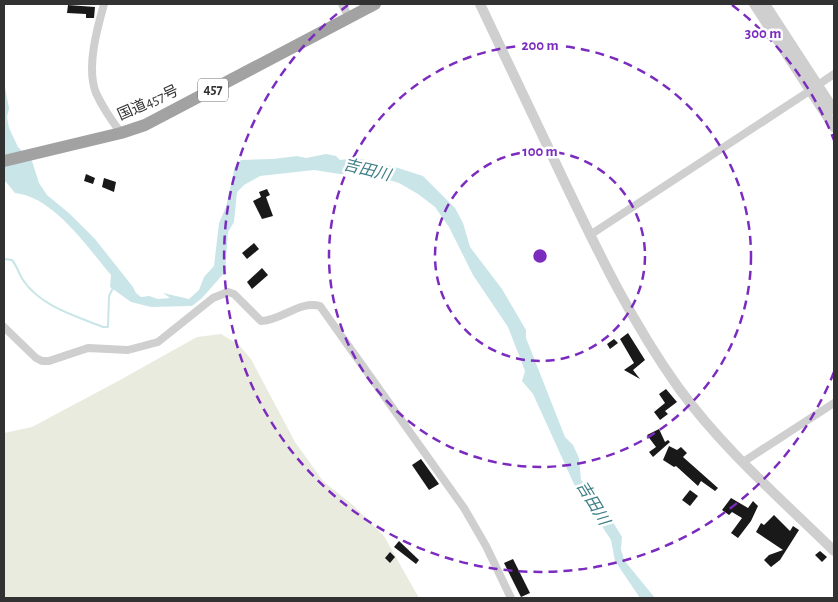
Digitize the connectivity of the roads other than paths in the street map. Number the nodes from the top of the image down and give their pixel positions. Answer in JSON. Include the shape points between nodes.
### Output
{"nodes":[{"id":1,"x":104,"y":4,"type":"edge"},
{"id":2,"x":342,"y":4,"type":"edge"},
{"id":3,"x":375,"y":4,"type":"edge"},
{"id":4,"x":480,"y":4,"type":"edge"},
{"id":5,"x":754,"y":4,"type":"edge"},
{"id":6,"x":765,"y":4,"type":"edge"},
{"id":7,"x":349,"y":17,"type":"junction"},
{"id":8,"x":834,"y":74,"type":"edge"},
{"id":9,"x":814,"y":88,"type":"junction"},
{"id":10,"x":834,"y":110,"type":"edge"},
{"id":11,"x":834,"y":127,"type":"edge"},
{"id":12,"x":121,"y":133,"type":"junction"},
{"id":13,"x":4,"y":161,"type":"edge"},
{"id":14,"x":590,"y":235,"type":"junction"},
{"id":15,"x":4,"y":327,"type":"edge"},
{"id":16,"x":834,"y":403,"type":"edge"},
{"id":17,"x":743,"y":462,"type":"junction"},
{"id":18,"x":834,"y":551,"type":"edge"},
{"id":19,"x":511,"y":598,"type":"edge"}],
"edges":[{"from":1,"to":12,"type":"street","via":[[95,45],[93,80],[96,92]]},
{"from":2,"to":7,"type":"street"},
{"from":3,"to":7,"type":"highway","name":"国道457号","number":"457"},
{"from":4,"to":14,"type":"street"},
{"from":5,"to":9,"type":"street"},
{"from":6,"to":9,"type":"street"},
{"from":7,"to":12,"type":"highway","name":"国道457号","number":"457","via":[[163,117]]},
{"from":8,"to":9,"type":"street"},
{"from":9,"to":10,"type":"street"},
{"from":9,"to":11,"type":"street"},
{"from":9,"to":14,"type":"street"},
{"from":12,"to":13,"type":"highway","name":"国道457号","number":"457"},
{"from":14,"to":17,"type":"street","via":[[634,319],[678,387]]},
{"from":15,"to":19,"type":"street","via":[[36,358],[46,361],[88,348],[128,350],[158,342],[213,298],[228,292],[261,321],[309,305],[320,306],[464,508]]},
{"from":16,"to":17,"type":"street"},
{"from":17,"to":18,"type":"street"}]}
